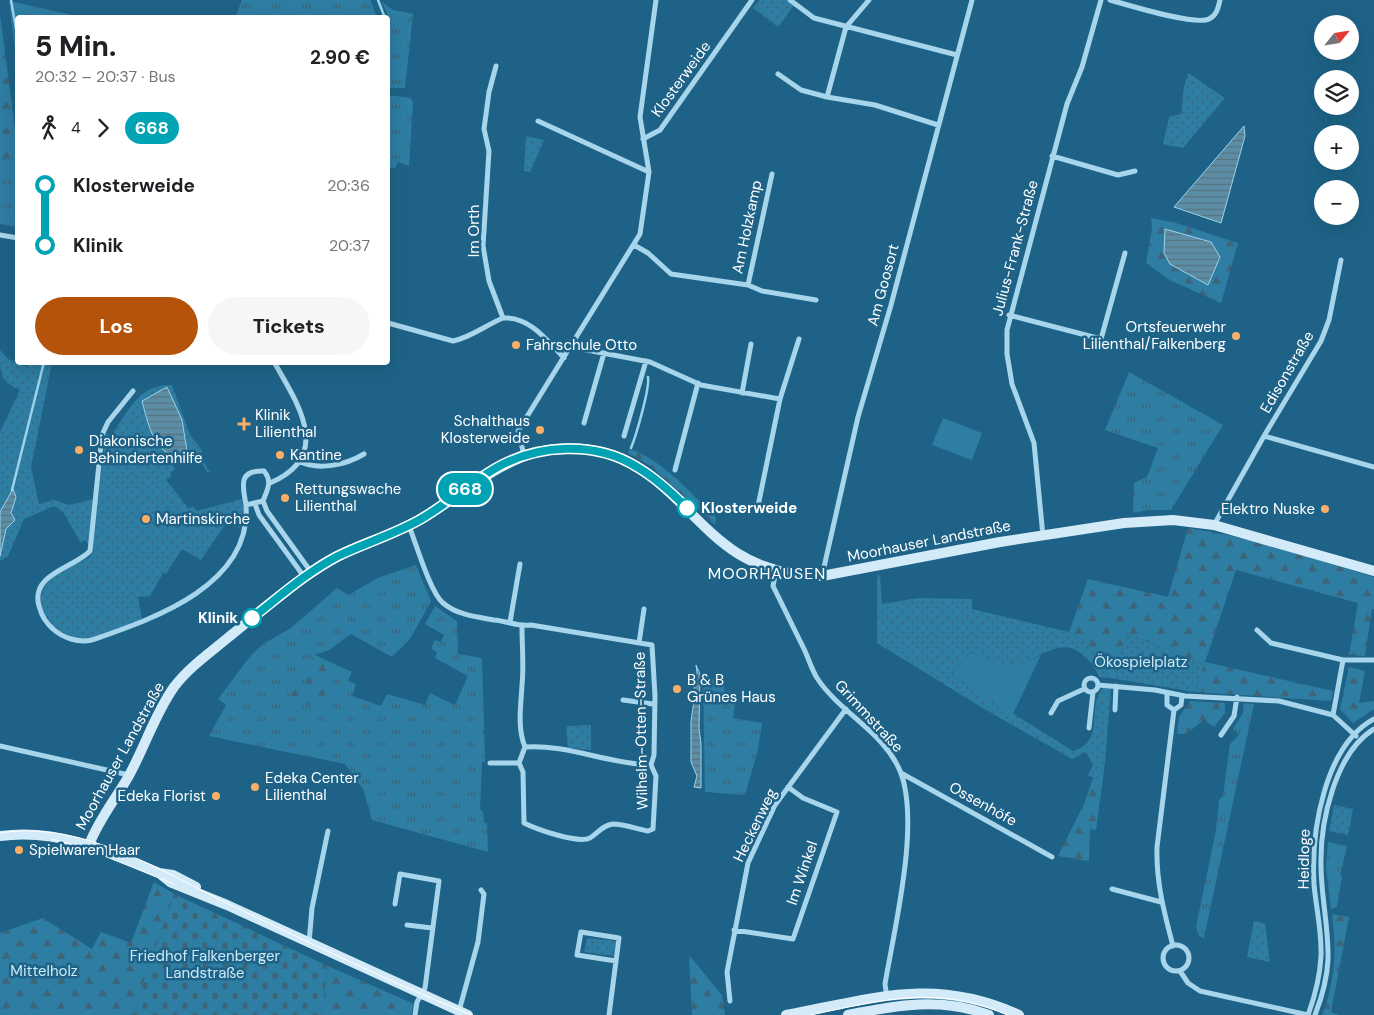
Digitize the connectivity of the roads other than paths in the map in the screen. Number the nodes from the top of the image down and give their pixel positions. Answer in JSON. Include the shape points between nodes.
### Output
{"nodes":[{"id":1,"x":656,"y":0,"type":"edge"},
{"id":2,"x":752,"y":0,"type":"edge"},
{"id":3,"x":790,"y":0,"type":"edge"},
{"id":4,"x":869,"y":0,"type":"edge"},
{"id":5,"x":972,"y":0,"type":"edge"},
{"id":6,"x":1101,"y":0,"type":"edge"},
{"id":7,"x":1110,"y":0,"type":"edge"},
{"id":8,"x":1220,"y":0,"type":"edge"},
{"id":9,"x":846,"y":27,"type":"junction"},
{"id":10,"x":957,"y":55,"type":"junction"},
{"id":11,"x":496,"y":66,"type":"dead end"},
{"id":12,"x":778,"y":74,"type":"dead end"},
{"id":13,"x":827,"y":97,"type":"junction"},
{"id":14,"x":538,"y":121,"type":"dead end"},
{"id":15,"x":938,"y":125,"type":"junction"},
{"id":16,"x":643,"y":139,"type":"junction"},
{"id":17,"x":1052,"y":156,"type":"junction"},
{"id":18,"x":1134,"y":171,"type":"dead end"},
{"id":19,"x":649,"y":172,"type":"junction"},
{"id":20,"x":772,"y":174,"type":"dead end"},
{"id":21,"x":0,"y":235,"type":"edge"},
{"id":22,"x":15,"y":238,"type":"edge"},
{"id":23,"x":634,"y":245,"type":"junction"},
{"id":24,"x":1125,"y":254,"type":"dead end"},
{"id":25,"x":1341,"y":260,"type":"dead end"},
{"id":26,"x":748,"y":285,"type":"junction"},
{"id":27,"x":816,"y":300,"type":"dead end"},
{"id":28,"x":1009,"y":315,"type":"junction"},
{"id":29,"x":503,"y":318,"type":"junction"},
{"id":30,"x":390,"y":324,"type":"edge"},
{"id":31,"x":799,"y":339,"type":"dead end"},
{"id":32,"x":752,"y":344,"type":"dead end"},
{"id":33,"x":570,"y":347,"type":"junction"},
{"id":34,"x":604,"y":352,"type":"junction"},
{"id":35,"x":564,"y":358,"type":"junction"},
{"id":36,"x":646,"y":361,"type":"junction"},
{"id":37,"x":276,"y":365,"type":"edge"},
{"id":38,"x":698,"y":383,"type":"junction"},
{"id":39,"x":133,"y":391,"type":"dead end"},
{"id":40,"x":742,"y":393,"type":"junction"},
{"id":41,"x":780,"y":399,"type":"junction"},
{"id":42,"x":584,"y":423,"type":"dead end"},
{"id":43,"x":624,"y":436,"type":"dead end"},
{"id":44,"x":1264,"y":436,"type":"junction"},
{"id":45,"x":364,"y":454,"type":"dead end"},
{"id":46,"x":524,"y":455,"type":"junction"},
{"id":47,"x":299,"y":461,"type":"junction"},
{"id":48,"x":1374,"y":467,"type":"edge"},
{"id":49,"x":675,"y":470,"type":"dead end"},
{"id":50,"x":270,"y":483,"type":"junction"},
{"id":51,"x":263,"y":501,"type":"junction"},
{"id":52,"x":255,"y":504,"type":"junction"},
{"id":53,"x":246,"y":506,"type":"junction"},
{"id":54,"x":758,"y":506,"type":"dead end"},
{"id":55,"x":1214,"y":525,"type":"junction"},
{"id":56,"x":409,"y":526,"type":"junction"},
{"id":57,"x":1043,"y":536,"type":"junction"},
{"id":58,"x":520,"y":564,"type":"dead end"},
{"id":59,"x":776,"y":571,"type":"junction"},
{"id":60,"x":1374,"y":571,"type":"edge"},
{"id":61,"x":308,"y":576,"type":"junction"},
{"id":62,"x":822,"y":576,"type":"junction"},
{"id":63,"x":644,"y":609,"type":"dead end"},
{"id":64,"x":510,"y":622,"type":"junction"},
{"id":65,"x":522,"y":627,"type":"junction"},
{"id":66,"x":1257,"y":630,"type":"dead end"},
{"id":67,"x":639,"y":643,"type":"junction"},
{"id":68,"x":1343,"y":660,"type":"junction"},
{"id":69,"x":1374,"y":660,"type":"edge"},
{"id":70,"x":1098,"y":685,"type":"junction"},
{"id":71,"x":1116,"y":686,"type":"junction"},
{"id":72,"x":1084,"y":689,"type":"junction"},
{"id":73,"x":1093,"y":692,"type":"junction"},
{"id":74,"x":1167,"y":693,"type":"junction"},
{"id":75,"x":1182,"y":696,"type":"junction"},
{"id":76,"x":1237,"y":698,"type":"junction"},
{"id":77,"x":623,"y":700,"type":"dead end"},
{"id":78,"x":653,"y":704,"type":"junction"},
{"id":79,"x":846,"y":708,"type":"junction"},
{"id":80,"x":1115,"y":710,"type":"dead end"},
{"id":81,"x":1174,"y":710,"type":"junction"},
{"id":82,"x":1051,"y":713,"type":"dead end"},
{"id":83,"x":1333,"y":715,"type":"junction"},
{"id":84,"x":1374,"y":719,"type":"edge"},
{"id":85,"x":1089,"y":728,"type":"dead end"},
{"id":86,"x":1374,"y":728,"type":"edge"},
{"id":87,"x":1354,"y":734,"type":"junction"},
{"id":88,"x":1221,"y":735,"type":"dead end"},
{"id":89,"x":1360,"y":740,"type":"junction"},
{"id":90,"x":0,"y":746,"type":"edge"},
{"id":91,"x":525,"y":747,"type":"junction"},
{"id":92,"x":490,"y":763,"type":"dead end"},
{"id":93,"x":519,"y":763,"type":"junction"},
{"id":94,"x":651,"y":764,"type":"junction"},
{"id":95,"x":901,"y":773,"type":"junction"},
{"id":96,"x":129,"y":776,"type":"junction"},
{"id":97,"x":788,"y":787,"type":"junction"},
{"id":98,"x":328,"y":831,"type":"dead end"},
{"id":99,"x":0,"y":836,"type":"edge"},
{"id":100,"x":89,"y":845,"type":"junction"},
{"id":101,"x":1052,"y":857,"type":"dead end"},
{"id":102,"x":1112,"y":889,"type":"dead end"},
{"id":103,"x":481,"y":890,"type":"dead end"},
{"id":104,"x":1161,"y":902,"type":"junction"},
{"id":105,"x":395,"y":904,"type":"dead end"},
{"id":106,"x":407,"y":925,"type":"dead end"},
{"id":107,"x":432,"y":928,"type":"junction"},
{"id":108,"x":734,"y":930,"type":"junction"},
{"id":109,"x":309,"y":943,"type":"junction"},
{"id":110,"x":1172,"y":946,"type":"junction"},
{"id":111,"x":616,"y":961,"type":"junction"},
{"id":112,"x":1180,"y":971,"type":"junction"},
{"id":113,"x":422,"y":994,"type":"junction"},
{"id":114,"x":886,"y":996,"type":"junction"},
{"id":115,"x":730,"y":1001,"type":"dead end"},
{"id":116,"x":889,"y":1007,"type":"junction"},
{"id":117,"x":463,"y":1013,"type":"edge"},
{"id":118,"x":415,"y":1015,"type":"edge"},
{"id":119,"x":609,"y":1015,"type":"edge"},
{"id":120,"x":786,"y":1015,"type":"edge"},
{"id":121,"x":848,"y":1015,"type":"edge"},
{"id":122,"x":990,"y":1015,"type":"edge"},
{"id":123,"x":1019,"y":1015,"type":"edge"},
{"id":124,"x":1308,"y":1015,"type":"edge"},
{"id":125,"x":1315,"y":1015,"type":"edge"}],
"edges":[{"from":1,"to":16,"type":"street","via":[[640,117]]},
{"from":2,"to":16,"type":"street","name":"Klosterweide","via":[[660,130]]},
{"from":3,"to":9,"type":"street","via":[[814,18]]},
{"from":4,"to":9,"type":"street"},
{"from":5,"to":10,"type":"street","name":"Am Goosort"},
{"from":6,"to":17,"type":"street","name":"Julius-Frank-Straße"},
{"from":7,"to":8,"type":"street","via":[[1188,20],[1207,20],[1217,13]]},
{"from":9,"to":10,"type":"street"},
{"from":9,"to":13,"type":"street"},
{"from":10,"to":15,"type":"street","name":"Am Goosort"},
{"from":11,"to":29,"type":"street","name":"Im Orth","via":[[488,92],[484,129],[489,151],[483,246],[489,281]]},
{"from":12,"to":13,"type":"street","via":[[801,90]]},
{"from":13,"to":15,"type":"street","via":[[875,105]]},
{"from":14,"to":19,"type":"street"},
{"from":15,"to":62,"type":"street","name":"Am Goosort","via":[[858,418]]},
{"from":16,"to":19,"type":"street"},
{"from":17,"to":18,"type":"street","via":[[1118,175]]},
{"from":17,"to":28,"type":"street","name":"Julius-Frank-Straße"},
{"from":19,"to":23,"type":"street","via":[[640,234]]},
{"from":20,"to":26,"type":"street","name":"Am Holzkamp"},
{"from":21,"to":22,"type":"street"},
{"from":23,"to":26,"type":"street","name":"Am Holzkamp","via":[[671,274]]},
{"from":23,"to":33,"type":"street"},
{"from":24,"to":28,"type":"street","via":[[1101,339]]},
{"from":25,"to":44,"type":"street","name":"Edisonstraße","via":[[1329,320],[1321,341]]},
{"from":26,"to":27,"type":"street","name":"Am Holzkamp","via":[[762,291]]},
{"from":28,"to":57,"type":"street","name":"Julius-Frank-Straße","via":[[1006,354],[1012,384],[1034,443]]},
{"from":29,"to":30,"type":"street","via":[[462,340],[453,341]]},
{"from":29,"to":35,"type":"street","via":[[514,317],[523,321]]},
{"from":31,"to":41,"type":"street"},
{"from":32,"to":40,"type":"street"},
{"from":33,"to":34,"type":"street"},
{"from":33,"to":35,"type":"street"},
{"from":34,"to":36,"type":"street"},
{"from":34,"to":42,"type":"street"},
{"from":35,"to":46,"type":"street","via":[[518,431]]},
{"from":36,"to":38,"type":"street"},
{"from":36,"to":43,"type":"street"},
{"from":37,"to":47,"type":"street","via":[[304,418],[305,445]]},
{"from":38,"to":40,"type":"street"},
{"from":38,"to":49,"type":"street"},
{"from":39,"to":53,"type":"street","via":[[108,422],[102,436],[90,551],[50,576],[38,592],[40,609],[50,627],[83,642],[162,615],[214,581],[232,557],[246,529]]},
{"from":40,"to":41,"type":"street"},
{"from":41,"to":54,"type":"street"},
{"from":44,"to":48,"type":"street"},
{"from":44,"to":55,"type":"street","name":"Edisonstraße"},
{"from":45,"to":47,"type":"street","via":[[335,464],[308,466]]},
{"from":46,"to":56,"type":"street","name":"Moorhauser Landstraße","via":[[487,474]]},
{"from":46,"to":59,"type":"street","name":"Moorhauser Landstraße","via":[[554,449],[590,450],[616,456],[636,466],[672,493],[735,552]]},
{"from":47,"to":50,"type":"street","via":[[283,477]]},
{"from":50,"to":51,"type":"street"},
{"from":50,"to":53,"type":"street","via":[[264,471],[254,471],[245,476]]},
{"from":51,"to":52,"type":"street"},
{"from":51,"to":61,"type":"street"},
{"from":52,"to":53,"type":"street"},
{"from":52,"to":61,"type":"street","via":[[259,515]]},
{"from":55,"to":57,"type":"street","name":"Moorhauser Landstraße","via":[[1151,520]]},
{"from":55,"to":60,"type":"street","name":"Moorhauser Landstraße"},
{"from":56,"to":61,"type":"street","name":"Moorhauser Landstraße","via":[[336,558]]},
{"from":56,"to":64,"type":"street","name":"Wilhelm-Otten-Straße","via":[[444,603],[470,616]]},
{"from":57,"to":62,"type":"street","name":"Moorhauser Landstraße"},
{"from":58,"to":64,"type":"street"},
{"from":59,"to":62,"type":"street","name":"Moorhauser Landstraße"},
{"from":59,"to":79,"type":"street","name":"Grimmstraße","via":[[773,586],[818,679]]},
{"from":61,"to":96,"type":"street","name":"Moorhauser Landstraße","via":[[200,661],[174,687]]},
{"from":63,"to":67,"type":"street","name":"Wilhelm-Otten-Straße"},
{"from":64,"to":65,"type":"street","name":"Wilhelm-Otten-Straße"},
{"from":65,"to":67,"type":"street","name":"Wilhelm-Otten-Straße","via":[[531,625]]},
{"from":65,"to":91,"type":"street","via":[[523,684],[520,702]]},
{"from":66,"to":68,"type":"street","via":[[1271,642]]},
{"from":67,"to":78,"type":"street","name":"Wilhelm-Otten-Straße","via":[[652,645],[655,672]]},
{"from":68,"to":69,"type":"street"},
{"from":68,"to":83,"type":"street"},
{"from":70,"to":71,"type":"street"},
{"from":70,"to":72,"type":"street","via":[[1095,679],[1089,678],[1084,682]]},
{"from":70,"to":73,"type":"street"},
{"from":71,"to":74,"type":"street"},
{"from":71,"to":80,"type":"street"},
{"from":72,"to":73,"type":"street"},
{"from":72,"to":82,"type":"street","via":[[1058,701]]},
{"from":73,"to":85,"type":"street"},
{"from":74,"to":75,"type":"street"},
{"from":74,"to":81,"type":"street","via":[[1168,706]]},
{"from":75,"to":76,"type":"street"},
{"from":75,"to":81,"type":"street","via":[[1181,705]]},
{"from":76,"to":83,"type":"street","via":[[1279,701]]},
{"from":76,"to":88,"type":"street","via":[[1234,716]]},
{"from":77,"to":78,"type":"street"},
{"from":78,"to":94,"type":"street","name":"Wilhelm-Otten-Straße","via":[[654,755]]},
{"from":79,"to":95,"type":"street","name":"Grimmstraße","via":[[887,750]]},
{"from":79,"to":97,"type":"street","name":"Heckenweg"},
{"from":81,"to":104,"type":"street","via":[[1157,847]]},
{"from":83,"to":87,"type":"street"},
{"from":84,"to":87,"type":"street","name":"Heidloge"},
{"from":86,"to":89,"type":"street","name":"Heidloge"},
{"from":87,"to":89,"type":"street"},
{"from":87,"to":124,"type":"street","name":"Heidloge","via":[[1333,769],[1318,818],[1314,875],[1321,956],[1317,988]]},
{"from":89,"to":125,"type":"street","name":"Heidloge","via":[[1337,779],[1324,827],[1321,866],[1328,961]]},
{"from":90,"to":96,"type":"street"},
{"from":91,"to":93,"type":"street"},
{"from":91,"to":94,"type":"street"},
{"from":92,"to":93,"type":"street"},
{"from":93,"to":94,"type":"street","name":"Wilhelm-Otten-Straße","via":[[523,772],[524,823],[580,840],[590,838],[613,824],[653,830],[656,776]]},
{"from":95,"to":101,"type":"street","name":"Ossenhöfe"},
{"from":95,"to":114,"type":"street","name":"Grimmstraße","via":[[907,809],[906,848],[885,984]]},
{"from":96,"to":100,"type":"street","name":"Moorhauser Landstraße"},
{"from":97,"to":108,"type":"street","name":"Heckenweg","via":[[775,805],[748,863]]},
{"from":97,"to":108,"type":"street","name":"Im Winkel","via":[[803,798],[837,812],[793,939]]},
{"from":98,"to":109,"type":"street","via":[[312,908]]},
{"from":99,"to":100,"type":"street","via":[[55,836]]},
{"from":100,"to":109,"type":"street","via":[[176,877]]},
{"from":102,"to":104,"type":"street"},
{"from":103,"to":117,"type":"street","via":[[484,894],[478,942]]},
{"from":104,"to":110,"type":"street"},
{"from":105,"to":107,"type":"street","via":[[400,874],[439,881]]},
{"from":106,"to":107,"type":"street"},
{"from":107,"to":113,"type":"street"},
{"from":108,"to":115,"type":"street","name":"Heckenweg","via":[[727,972]]},
{"from":109,"to":113,"type":"street"},
{"from":110,"to":112,"type":"street","via":[[1165,952],[1164,962],[1170,970]]},
{"from":110,"to":112,"type":"street","via":[[1181,946],[1189,954],[1187,966]]},
{"from":111,"to":111,"type":"street","via":[[619,938],[580,932],[577,955]]},
{"from":111,"to":119,"type":"street"},
{"from":112,"to":124,"type":"street","via":[[1188,983],[1200,991]]},
{"from":113,"to":117,"type":"street"},
{"from":113,"to":118,"type":"street"},
{"from":114,"to":116,"type":"street","name":"Grimmstraße"},
{"from":114,"to":120,"type":"street"},
{"from":114,"to":123,"type":"street","via":[[923,992],[952,994],[986,1002]]},
{"from":116,"to":121,"type":"street"},
{"from":116,"to":122,"type":"street","via":[[918,1003],[946,1005]]}]}
